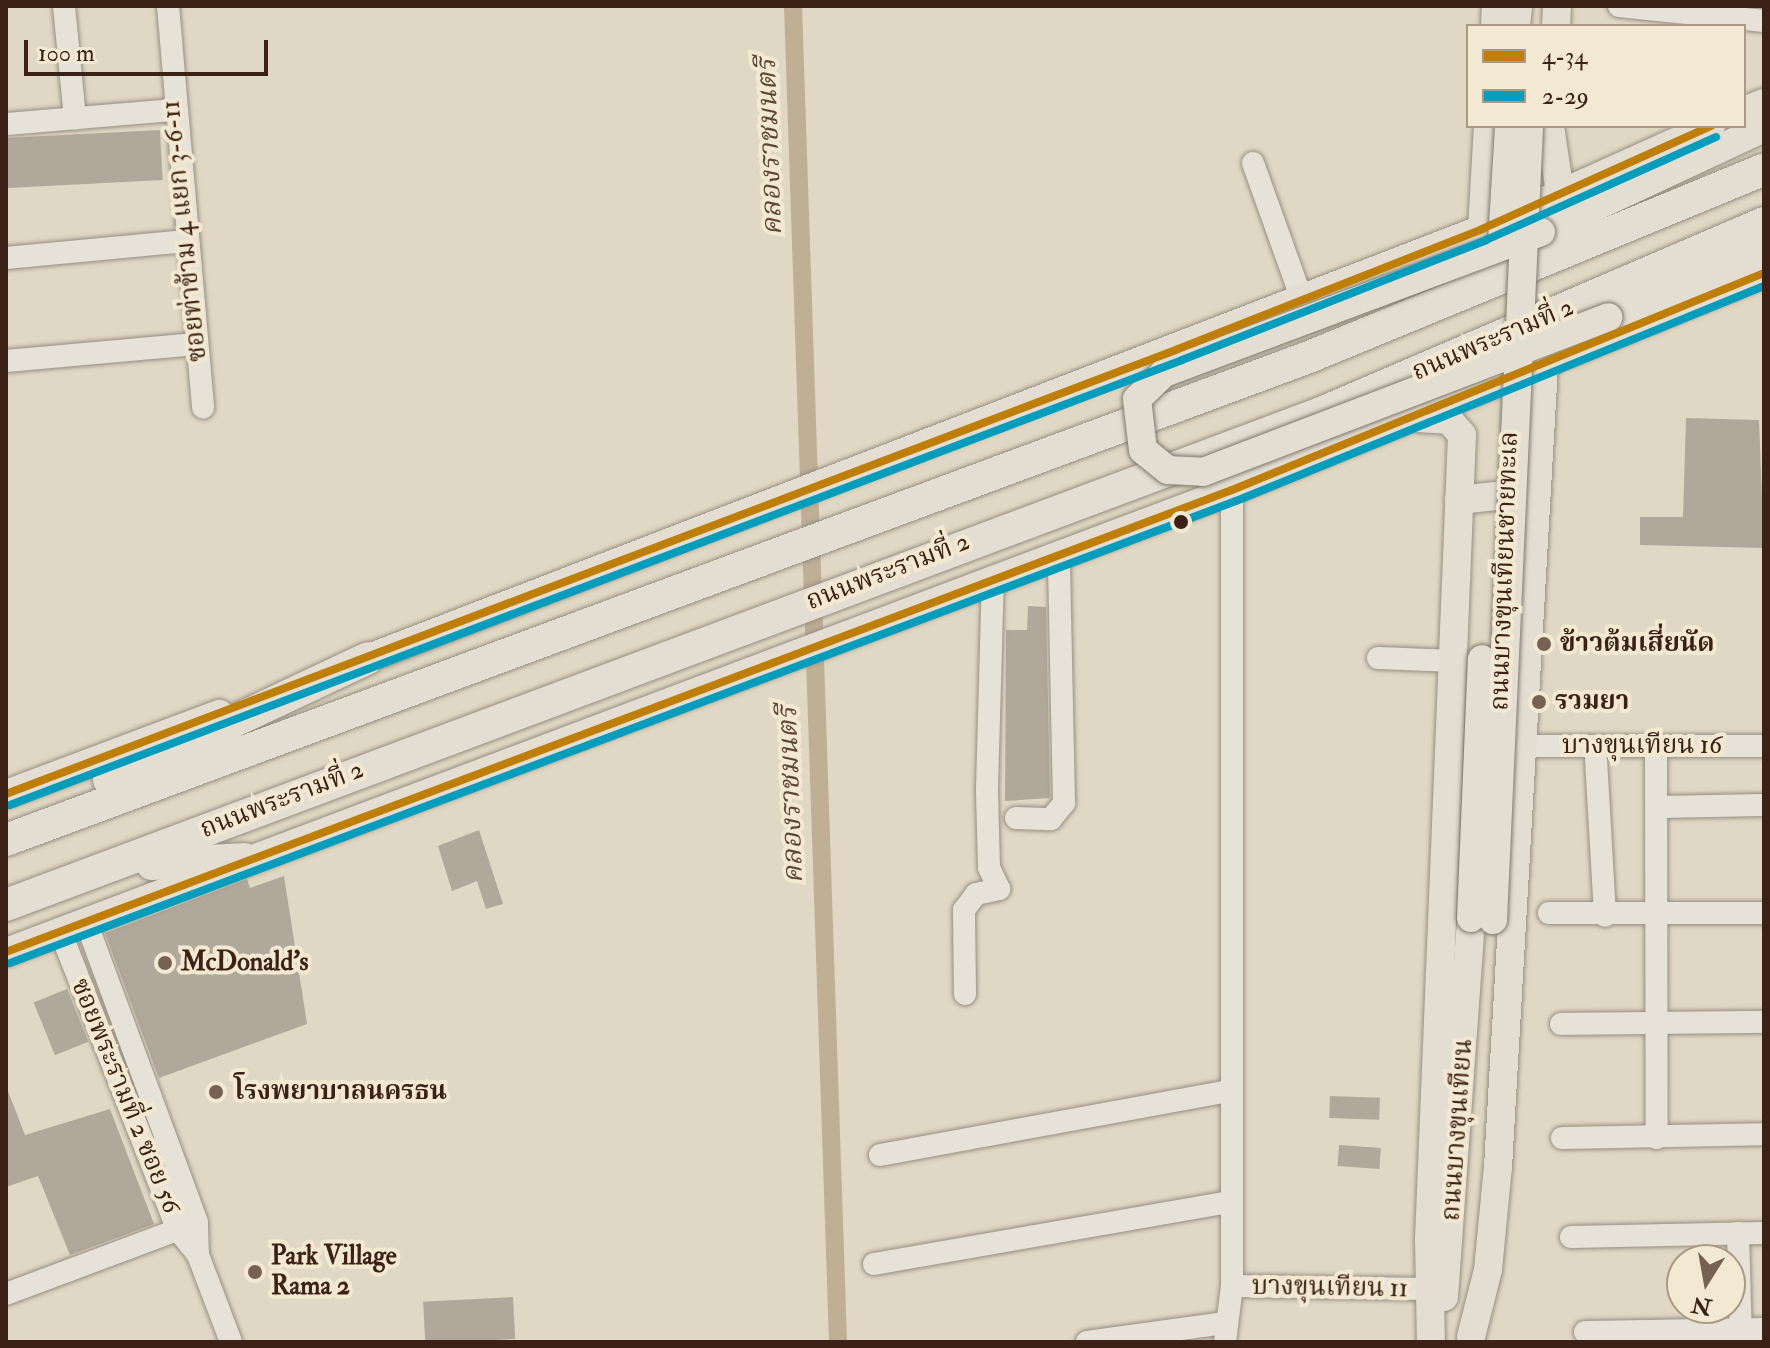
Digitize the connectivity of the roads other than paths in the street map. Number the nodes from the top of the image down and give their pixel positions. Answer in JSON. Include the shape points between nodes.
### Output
{"nodes":[{"id":1,"x":64,"y":6,"type":"edge"},
{"id":2,"x":168,"y":6,"type":"edge"},
{"id":3,"x":1619,"y":6,"type":"edge"},
{"id":4,"x":1673,"y":8,"type":"edge"},
{"id":5,"x":1764,"y":21,"type":"edge"},
{"id":6,"x":172,"y":110,"type":"junction"},
{"id":7,"x":75,"y":118,"type":"junction"},
{"id":8,"x":6,"y":124,"type":"edge"},
{"id":9,"x":1488,"y":128,"type":"edge"},
{"id":10,"x":1509,"y":128,"type":"edge"},
{"id":11,"x":1529,"y":128,"type":"edge"},
{"id":12,"x":1550,"y":128,"type":"edge"},
{"id":13,"x":1706,"y":128,"type":"edge"},
{"id":14,"x":1764,"y":128,"type":"edge"},
{"id":15,"x":1253,"y":163,"type":"dead end"},
{"id":16,"x":1764,"y":169,"type":"edge"},
{"id":17,"x":1560,"y":193,"type":"junction"},
{"id":18,"x":1764,"y":223,"type":"edge"},
{"id":19,"x":1482,"y":229,"type":"junction"},
{"id":20,"x":186,"y":241,"type":"junction"},
{"id":21,"x":1764,"y":250,"type":"edge"},
{"id":22,"x":6,"y":258,"type":"edge"},
{"id":23,"x":1764,"y":273,"type":"edge"},
{"id":24,"x":1302,"y":300,"type":"junction"},
{"id":25,"x":196,"y":344,"type":"junction"},
{"id":26,"x":6,"y":361,"type":"edge"},
{"id":27,"x":1544,"y":367,"type":"junction"},
{"id":28,"x":203,"y":407,"type":"dead end"},
{"id":29,"x":1418,"y":418,"type":"junction"},
{"id":30,"x":1232,"y":490,"type":"junction"},
{"id":31,"x":1533,"y":492,"type":"junction"},
{"id":32,"x":1459,"y":500,"type":"junction"},
{"id":33,"x":1059,"y":554,"type":"junction"},
{"id":34,"x":993,"y":579,"type":"junction"},
{"id":35,"x":368,"y":658,"type":"junction"},
{"id":36,"x":1378,"y":658,"type":"dead end"},
{"id":37,"x":1456,"y":661,"type":"junction"},
{"id":38,"x":469,"y":675,"type":"dead end"},
{"id":39,"x":480,"y":707,"type":"dead end"},
{"id":40,"x":1521,"y":746,"type":"junction"},
{"id":41,"x":1764,"y":746,"type":"edge"},
{"id":42,"x":1656,"y":748,"type":"junction"},
{"id":43,"x":1596,"y":759,"type":"dead end"},
{"id":44,"x":6,"y":794,"type":"edge"},
{"id":45,"x":1764,"y":805,"type":"edge"},
{"id":46,"x":1658,"y":807,"type":"junction"},
{"id":47,"x":1016,"y":818,"type":"dead end"},
{"id":48,"x":52,"y":823,"type":"junction"},
{"id":49,"x":6,"y":840,"type":"edge"},
{"id":50,"x":6,"y":850,"type":"edge"},
{"id":51,"x":244,"y":859,"type":"junction"},
{"id":52,"x":85,"y":875,"type":"junction"},
{"id":53,"x":6,"y":886,"type":"edge"},
{"id":54,"x":6,"y":905,"type":"edge"},
{"id":55,"x":1549,"y":913,"type":"dead end"},
{"id":56,"x":1764,"y":913,"type":"edge"},
{"id":57,"x":1605,"y":916,"type":"junction"},
{"id":58,"x":1661,"y":916,"type":"junction"},
{"id":59,"x":1482,"y":919,"type":"junction"},
{"id":60,"x":73,"y":926,"type":"junction"},
{"id":61,"x":6,"y":952,"type":"edge"},
{"id":62,"x":965,"y":994,"type":"dead end"},
{"id":63,"x":1764,"y":1022,"type":"edge"},
{"id":64,"x":1561,"y":1024,"type":"dead end"},
{"id":65,"x":1656,"y":1025,"type":"junction"},
{"id":66,"x":1230,"y":1091,"type":"junction"},
{"id":67,"x":1764,"y":1134,"type":"edge"},
{"id":68,"x":1562,"y":1138,"type":"dead end"},
{"id":69,"x":1657,"y":1138,"type":"junction"},
{"id":70,"x":880,"y":1155,"type":"dead end"},
{"id":71,"x":1231,"y":1202,"type":"junction"},
{"id":72,"x":188,"y":1226,"type":"junction"},
{"id":73,"x":1738,"y":1233,"type":"junction"},
{"id":74,"x":1764,"y":1233,"type":"edge"},
{"id":75,"x":1571,"y":1237,"type":"dead end"},
{"id":76,"x":874,"y":1264,"type":"dead end"},
{"id":77,"x":1232,"y":1286,"type":"junction"},
{"id":78,"x":1429,"y":1289,"type":"junction"},
{"id":79,"x":6,"y":1294,"type":"edge"},
{"id":80,"x":1764,"y":1329,"type":"edge"},
{"id":81,"x":1224,"y":1332,"type":"edge"},
{"id":82,"x":1585,"y":1332,"type":"dead end"},
{"id":83,"x":1741,"y":1336,"type":"edge"},
{"id":84,"x":1471,"y":1339,"type":"edge"},
{"id":85,"x":228,"y":1341,"type":"edge"},
{"id":86,"x":1087,"y":1342,"type":"edge"},
{"id":87,"x":1431,"y":1342,"type":"edge"},
{"id":88,"x":1439,"y":1342,"type":"edge"}],
"edges":[{"from":1,"to":7,"type":"street"},
{"from":2,"to":6,"type":"street","name":"ซอยท่าข้าม 4 แยก 3-6-11"},
{"from":3,"to":4,"type":"street"},
{"from":4,"to":5,"type":"street"},
{"from":6,"to":7,"type":"street"},
{"from":6,"to":20,"type":"street","name":"ซอยท่าข้าม 4 แยก 3-6-11"},
{"from":7,"to":8,"type":"street"},
{"from":9,"to":19,"type":"main road"},
{"from":10,"to":59,"type":"main road","name":"ถนนบางขุนเทียนชายทะเล","bridge":true},
{"from":11,"to":59,"type":"main road","name":"ถนนบางขุนเทียนชายทะเล","bridge":true},
{"from":12,"to":17,"type":"main road"},
{"from":13,"to":17,"type":"main road"},
{"from":14,"to":21,"type":"main road","bridge":true,"via":[[1541,232],[1164,373],[1137,399],[1143,450],[1168,470],[1203,472],[1608,317]]},
{"from":15,"to":24,"type":"street"},
{"from":16,"to":48,"type":"highway","name":"ถนนพระรามที่ 2","via":[[1309,357]]},
{"from":17,"to":19,"type":"main road"},
{"from":18,"to":52,"type":"highway","name":"ถนนพระรามที่ 2","via":[[1321,413]]},
{"from":19,"to":24,"type":"main road"},
{"from":20,"to":22,"type":"street"},
{"from":20,"to":25,"type":"street","name":"ซอยท่าข้าม 4 แยก 3-6-11"},
{"from":23,"to":27,"type":"main road","name":"ถนนพระรามที่ 2"},
{"from":24,"to":35,"type":"main road"},
{"from":25,"to":26,"type":"street"},
{"from":25,"to":28,"type":"street","name":"ซอยท่าข้าม 4 แยก 3-6-11"},
{"from":27,"to":29,"type":"main road","name":"ถนนพระรามที่ 2"},
{"from":27,"to":31,"type":"main road"},
{"from":29,"to":30,"type":"main road","name":"ถนนพระรามที่ 2"},
{"from":29,"to":32,"type":"main road","via":[[1461,428]]},
{"from":30,"to":33,"type":"main road","name":"ถนนพระรามที่ 2"},
{"from":30,"to":66,"type":"street"},
{"from":31,"to":32,"type":"main road"},
{"from":31,"to":40,"type":"main road"},
{"from":32,"to":37,"type":"main road"},
{"from":33,"to":34,"type":"main road","name":"ถนนพระรามที่ 2"},
{"from":33,"to":47,"type":"street","via":[[1064,803],[1051,819]]},
{"from":34,"to":51,"type":"main road","name":"ถนนพระรามที่ 2"},
{"from":34,"to":62,"type":"street","via":[[989,868],[999,889],[976,894],[964,910]]},
{"from":35,"to":44,"type":"main road"},
{"from":35,"to":48,"type":"highway","via":[[114,778]]},
{"from":36,"to":37,"type":"street"},
{"from":37,"to":78,"type":"main road"},
{"from":38,"to":50,"type":"highway"},
{"from":39,"to":53,"type":"highway"},
{"from":40,"to":42,"type":"street","name":"บางขุนเทียน 16"},
{"from":40,"to":84,"type":"main road","via":[[1496,1181],[1488,1270]]},
{"from":41,"to":42,"type":"street","name":"บางขุนเทียน 16"},
{"from":42,"to":46,"type":"street"},
{"from":43,"to":57,"type":"street"},
{"from":45,"to":46,"type":"street"},
{"from":46,"to":58,"type":"street"},
{"from":48,"to":49,"type":"highway","name":"ถนนพระรามที่ 2"},
{"from":51,"to":52,"type":"highway","via":[[179,859]]},
{"from":51,"to":60,"type":"main road","name":"ถนนพระรามที่ 2"},
{"from":52,"to":54,"type":"highway","name":"ถนนพระรามที่ 2"},
{"from":55,"to":57,"type":"street"},
{"from":56,"to":58,"type":"street"},
{"from":57,"to":58,"type":"street"},
{"from":58,"to":65,"type":"street"},
{"from":59,"to":84,"type":"main road","name":"ถนนบางขุนเทียน"},
{"from":59,"to":88,"type":"main road","name":"ถนนบางขุนเทียน"},
{"from":60,"to":61,"type":"main road","name":"ถนนพระรามที่ 2"},
{"from":60,"to":72,"type":"street","name":"ซอยพระรามที่ 2 ซอย 56"},
{"from":63,"to":65,"type":"street"},
{"from":64,"to":65,"type":"street"},
{"from":65,"to":69,"type":"street"},
{"from":66,"to":70,"type":"street"},
{"from":66,"to":71,"type":"street"},
{"from":67,"to":69,"type":"street"},
{"from":68,"to":69,"type":"street"},
{"from":71,"to":76,"type":"street"},
{"from":71,"to":77,"type":"street"},
{"from":72,"to":79,"type":"street"},
{"from":72,"to":85,"type":"street","name":"ซอยพระรามที่ 2 ซอย 56"},
{"from":73,"to":74,"type":"street"},
{"from":73,"to":75,"type":"street"},
{"from":73,"to":83,"type":"street"},
{"from":77,"to":78,"type":"street","name":"บางขุนเทียน 11"},
{"from":77,"to":81,"type":"street"},
{"from":78,"to":87,"type":"main road"},
{"from":80,"to":83,"type":"street"},
{"from":81,"to":86,"type":"street"},
{"from":82,"to":83,"type":"street"}]}
